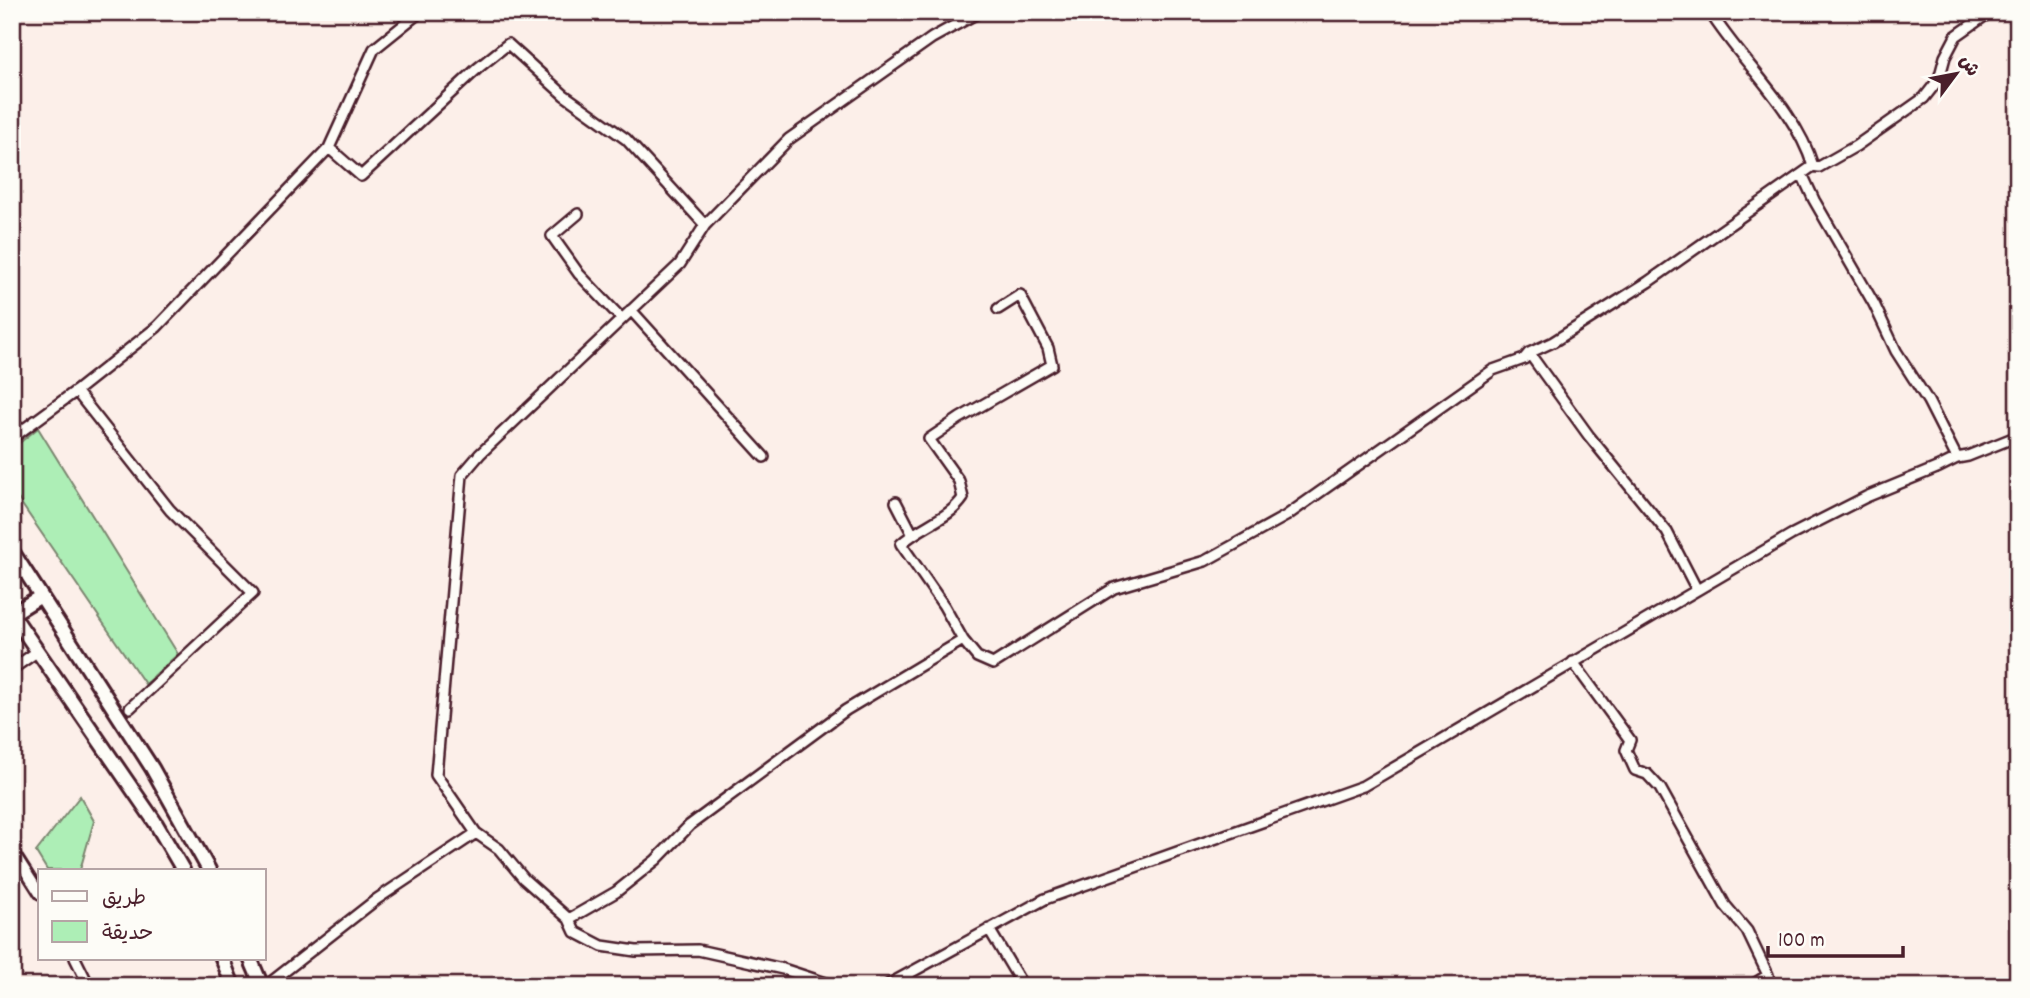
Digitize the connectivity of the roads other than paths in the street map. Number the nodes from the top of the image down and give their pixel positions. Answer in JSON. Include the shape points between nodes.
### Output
{"nodes":[{"id":1,"x":420,"y":12,"type":"edge"},
{"id":2,"x":979,"y":12,"type":"edge"},
{"id":3,"x":1710,"y":12,"type":"edge"},
{"id":4,"x":1990,"y":12,"type":"edge"},
{"id":5,"x":329,"y":148,"type":"junction"},
{"id":6,"x":1813,"y":166,"type":"junction"},
{"id":7,"x":1802,"y":174,"type":"junction"},
{"id":8,"x":578,"y":214,"type":"dead end"},
{"id":9,"x":705,"y":225,"type":"junction"},
{"id":10,"x":998,"y":309,"type":"dead end"},
{"id":11,"x":631,"y":310,"type":"junction"},
{"id":12,"x":622,"y":319,"type":"junction"},
{"id":13,"x":1529,"y":353,"type":"junction"},
{"id":14,"x":76,"y":391,"type":"junction"},
{"id":15,"x":2018,"y":436,"type":"edge"},
{"id":16,"x":12,"y":438,"type":"edge"},
{"id":17,"x":764,"y":457,"type":"dead end"},
{"id":18,"x":1957,"y":458,"type":"junction"},
{"id":19,"x":896,"y":502,"type":"dead end"},
{"id":20,"x":912,"y":533,"type":"junction"},
{"id":21,"x":12,"y":551,"type":"edge"},
{"id":22,"x":1697,"y":590,"type":"junction"},
{"id":23,"x":41,"y":596,"type":"junction"},
{"id":24,"x":12,"y":614,"type":"edge"},
{"id":25,"x":963,"y":640,"type":"junction"},
{"id":26,"x":38,"y":651,"type":"junction"},
{"id":27,"x":1573,"y":662,"type":"junction"},
{"id":28,"x":12,"y":669,"type":"edge"},
{"id":29,"x":130,"y":708,"type":"dead end"},
{"id":30,"x":476,"y":833,"type":"junction"},
{"id":31,"x":12,"y":850,"type":"edge"},
{"id":32,"x":182,"y":869,"type":"edge"},
{"id":33,"x":208,"y":869,"type":"edge"},
{"id":34,"x":38,"y":891,"type":"edge"},
{"id":35,"x":569,"y":919,"type":"junction"},
{"id":36,"x":989,"y":929,"type":"junction"},
{"id":37,"x":76,"y":960,"type":"edge"},
{"id":38,"x":223,"y":960,"type":"edge"},
{"id":39,"x":251,"y":960,"type":"edge"},
{"id":40,"x":89,"y":986,"type":"edge"},
{"id":41,"x":233,"y":986,"type":"edge"},
{"id":42,"x":264,"y":986,"type":"edge"},
{"id":43,"x":835,"y":986,"type":"edge"},
{"id":44,"x":886,"y":986,"type":"edge"},
{"id":45,"x":1023,"y":986,"type":"edge"},
{"id":46,"x":1751,"y":986,"type":"edge"}],
"edges":[{"from":1,"to":5,"type":"street","via":[[374,49]]},
{"from":2,"to":9,"type":"street","via":[[932,38],[789,139]]},
{"from":3,"to":6,"type":"street","via":[[1781,106]]},
{"from":4,"to":6,"type":"street","via":[[1956,36],[1939,79],[1924,98],[1856,146]]},
{"from":5,"to":9,"type":"street","via":[[361,176],[508,44],[564,95],[626,139]]},
{"from":5,"to":14,"type":"street","via":[[157,327]]},
{"from":6,"to":7,"type":"street"},
{"from":7,"to":13,"type":"street","via":[[1648,282]]},
{"from":7,"to":18,"type":"street"},
{"from":8,"to":12,"type":"street","via":[[552,236],[579,274]]},
{"from":9,"to":11,"type":"street","via":[[680,264]]},
{"from":10,"to":20,"type":"street","via":[[1020,295],[1052,365],[929,439],[959,481],[963,498],[956,508]]},
{"from":11,"to":12,"type":"street"},
{"from":11,"to":17,"type":"street"},
{"from":12,"to":30,"type":"street","via":[[462,475],[436,775]]},
{"from":13,"to":22,"type":"street","via":[[1667,532]]},
{"from":13,"to":25,"type":"street","via":[[1493,370],[1286,516],[1205,561],[1114,588],[993,664],[977,657]]},
{"from":14,"to":16,"type":"street"},
{"from":14,"to":29,"type":"street","via":[[170,510],[253,593]]},
{"from":15,"to":18,"type":"street"},
{"from":18,"to":22,"type":"street","via":[[1845,508]]},
{"from":19,"to":20,"type":"street"},
{"from":20,"to":25,"type":"street","via":[[901,544]]},
{"from":21,"to":23,"type":"main road"},
{"from":22,"to":27,"type":"street"},
{"from":23,"to":24,"type":"main road"},
{"from":23,"to":33,"type":"main road","via":[[152,768]]},
{"from":24,"to":26,"type":"main road"},
{"from":25,"to":35,"type":"street","via":[[846,710],[690,825],[616,892]]},
{"from":26,"to":28,"type":"street"},
{"from":26,"to":32,"type":"main road"},
{"from":27,"to":36,"type":"street","via":[[1363,786],[1045,900]]},
{"from":27,"to":46,"type":"street","via":[[1630,740],[1626,750],[1635,770],[1647,774],[1660,788],[1725,905],[1747,931],[1768,975]]},
{"from":30,"to":35,"type":"street","via":[[499,849],[524,879]]},
{"from":30,"to":42,"type":"street","via":[[377,899]]},
{"from":31,"to":34,"type":"street"},
{"from":35,"to":43,"type":"street","via":[[575,932],[601,946],[636,951],[698,950]]},
{"from":36,"to":44,"type":"street"},
{"from":36,"to":45,"type":"street"},
{"from":37,"to":40,"type":"street"},
{"from":38,"to":41,"type":"main road"},
{"from":39,"to":42,"type":"main road"}]}
